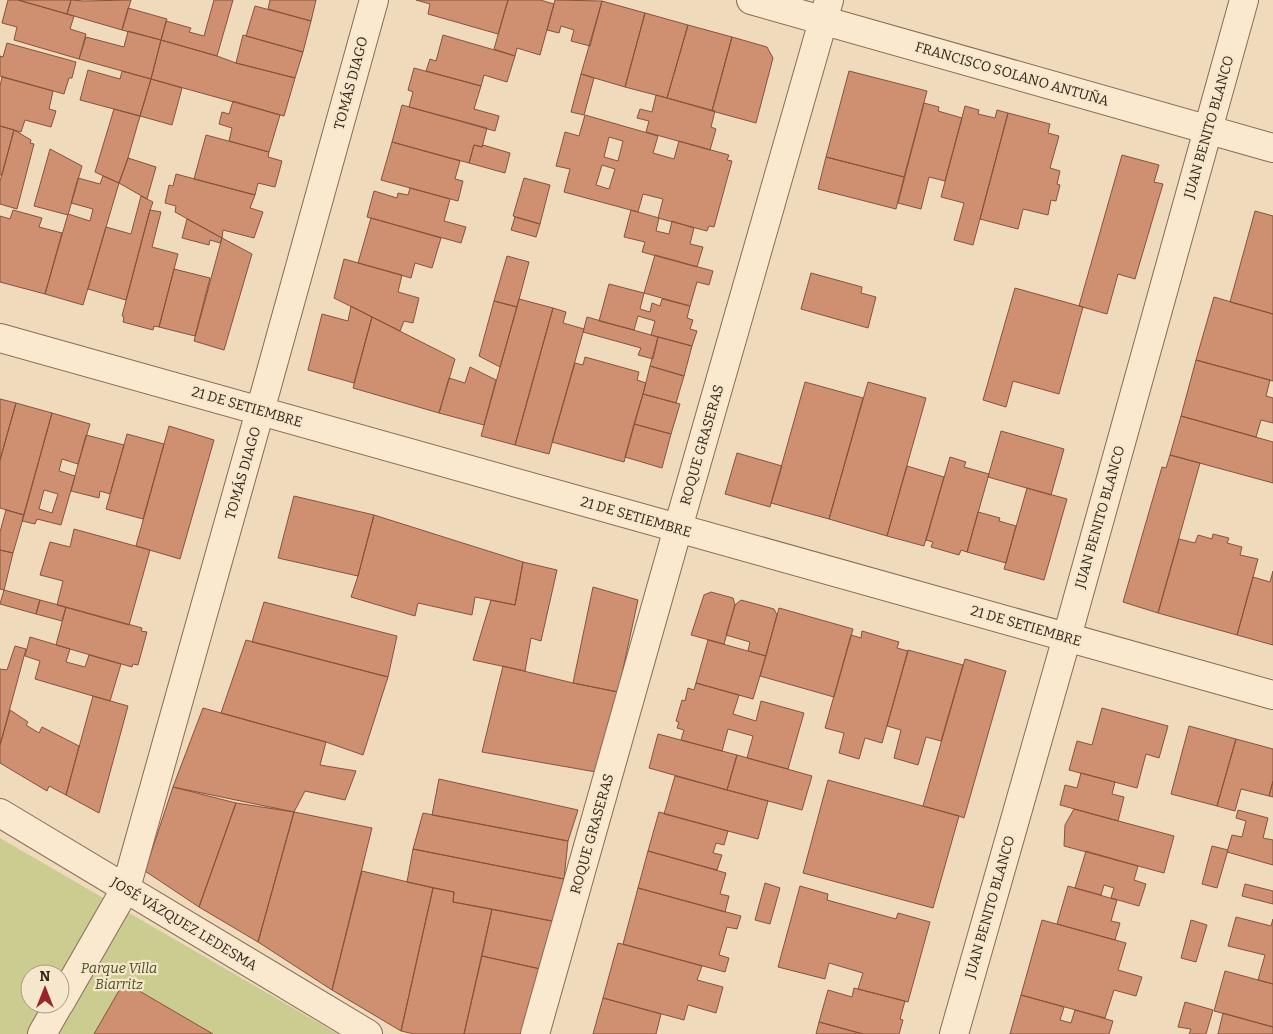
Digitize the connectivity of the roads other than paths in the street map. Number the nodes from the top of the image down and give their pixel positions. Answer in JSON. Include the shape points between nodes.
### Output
{"nodes":[{"id":1,"x":374,"y":0,"type":"edge"},
{"id":2,"x":751,"y":0,"type":"edge"},
{"id":3,"x":1244,"y":0,"type":"edge"},
{"id":4,"x":826,"y":10,"type":"edge"},
{"id":5,"x":1209,"y":130,"type":"junction"},
{"id":6,"x":1273,"y":148,"type":"edge"},
{"id":7,"x":0,"y":338,"type":"edge"},
{"id":8,"x":260,"y":411,"type":"junction"},
{"id":9,"x":678,"y":528,"type":"junction"},
{"id":10,"x":1067,"y":637,"type":"junction"},
{"id":11,"x":1273,"y":695,"type":"edge"},
{"id":12,"x":0,"y":813,"type":"edge"},
{"id":13,"x":126,"y":888,"type":"junction"},
{"id":14,"x":70,"y":986,"type":"edge"},
{"id":15,"x":54,"y":1014,"type":"edge"},
{"id":16,"x":42,"y":1034,"type":"edge"},
{"id":17,"x":368,"y":1034,"type":"edge"},
{"id":18,"x":535,"y":1034,"type":"edge"},
{"id":19,"x":954,"y":1034,"type":"edge"}],
"edges":[{"from":1,"to":8,"type":"street","name":"TOMÁS DIAGO"},
{"from":2,"to":4,"type":"street","name":"FRANCISCO SOLANO ANTUÑA"},
{"from":3,"to":5,"type":"street","name":"JUAN BENITO BLANCO"},
{"from":4,"to":5,"type":"street","name":"FRANCISCO SOLANO ANTUÑA"},
{"from":4,"to":9,"type":"street","name":"ROQUE GRASERAS"},
{"from":5,"to":6,"type":"street","name":"FRANCISCO SOLANO ANTUÑA"},
{"from":5,"to":10,"type":"street","name":"JUAN BENITO BLANCO"},
{"from":7,"to":8,"type":"street","name":"21 DE SETIEMBRE"},
{"from":8,"to":9,"type":"street","name":"21 DE SETIEMBRE"},
{"from":8,"to":13,"type":"street","name":"TOMÁS DIAGO"},
{"from":9,"to":10,"type":"street","name":"21 DE SETIEMBRE"},
{"from":9,"to":18,"type":"street","name":"ROQUE GRASERAS"},
{"from":10,"to":11,"type":"street","name":"21 DE SETIEMBRE"},
{"from":10,"to":19,"type":"street","name":"JUAN BENITO BLANCO"},
{"from":12,"to":13,"type":"street","name":"JOSÉ VÁZQUEZ LEDESMA"},
{"from":13,"to":14,"type":"street","name":"TOMÁS DIAGO"},
{"from":13,"to":17,"type":"street","name":"JOSÉ VÁZQUEZ LEDESMA"},
{"from":15,"to":16,"type":"street","name":"TOMÁS DIAGO"}]}
